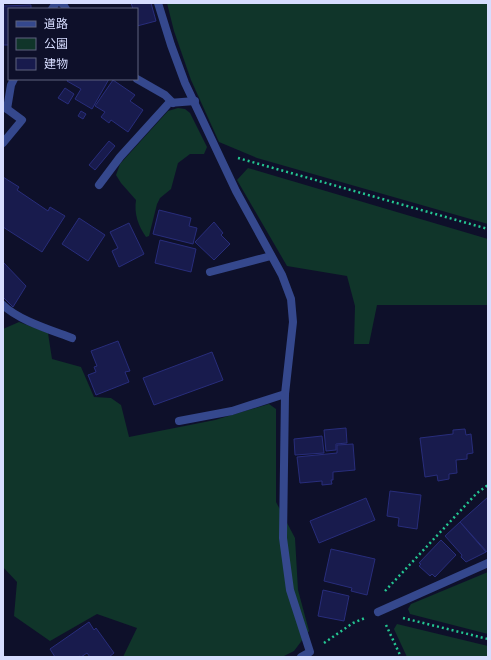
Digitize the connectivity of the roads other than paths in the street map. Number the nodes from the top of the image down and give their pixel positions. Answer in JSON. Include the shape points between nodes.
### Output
{"nodes":[{"id":1,"x":158,"y":3,"type":"edge"},
{"id":2,"x":138,"y":79,"type":"edge"},
{"id":3,"x":14,"y":80,"type":"edge"},
{"id":4,"x":195,"y":100,"type":"junction"},
{"id":5,"x":173,"y":103,"type":"junction"},
{"id":6,"x":5,"y":108,"type":"edge"},
{"id":7,"x":3,"y":143,"type":"edge"},
{"id":8,"x":99,"y":185,"type":"dead end"},
{"id":9,"x":271,"y":256,"type":"junction"},
{"id":10,"x":210,"y":272,"type":"dead end"},
{"id":11,"x":3,"y":305,"type":"edge"},
{"id":12,"x":72,"y":338,"type":"dead end"},
{"id":13,"x":286,"y":394,"type":"junction"},
{"id":14,"x":180,"y":421,"type":"dead end"},
{"id":15,"x":488,"y":563,"type":"edge"},
{"id":16,"x":381,"y":611,"type":"road end"},
{"id":17,"x":301,"y":657,"type":"edge"}],
"edges":[{"from":1,"to":4,"type":"street","via":[[178,64]]},
{"from":2,"to":5,"type":"street"},
{"from":3,"to":6,"type":"street"},
{"from":4,"to":5,"type":"street"},
{"from":4,"to":9,"type":"street","via":[[219,156]]},
{"from":5,"to":8,"type":"street","via":[[169,103],[120,157]]},
{"from":6,"to":7,"type":"street","via":[[22,120]]},
{"from":9,"to":10,"type":"street"},
{"from":9,"to":13,"type":"street","via":[[291,299],[293,322]]},
{"from":11,"to":12,"type":"street","via":[[20,317]]},
{"from":13,"to":14,"type":"street","via":[[232,411]]},
{"from":13,"to":17,"type":"street","via":[[283,538],[290,590],[310,652]]},
{"from":15,"to":16,"type":"street"}]}
